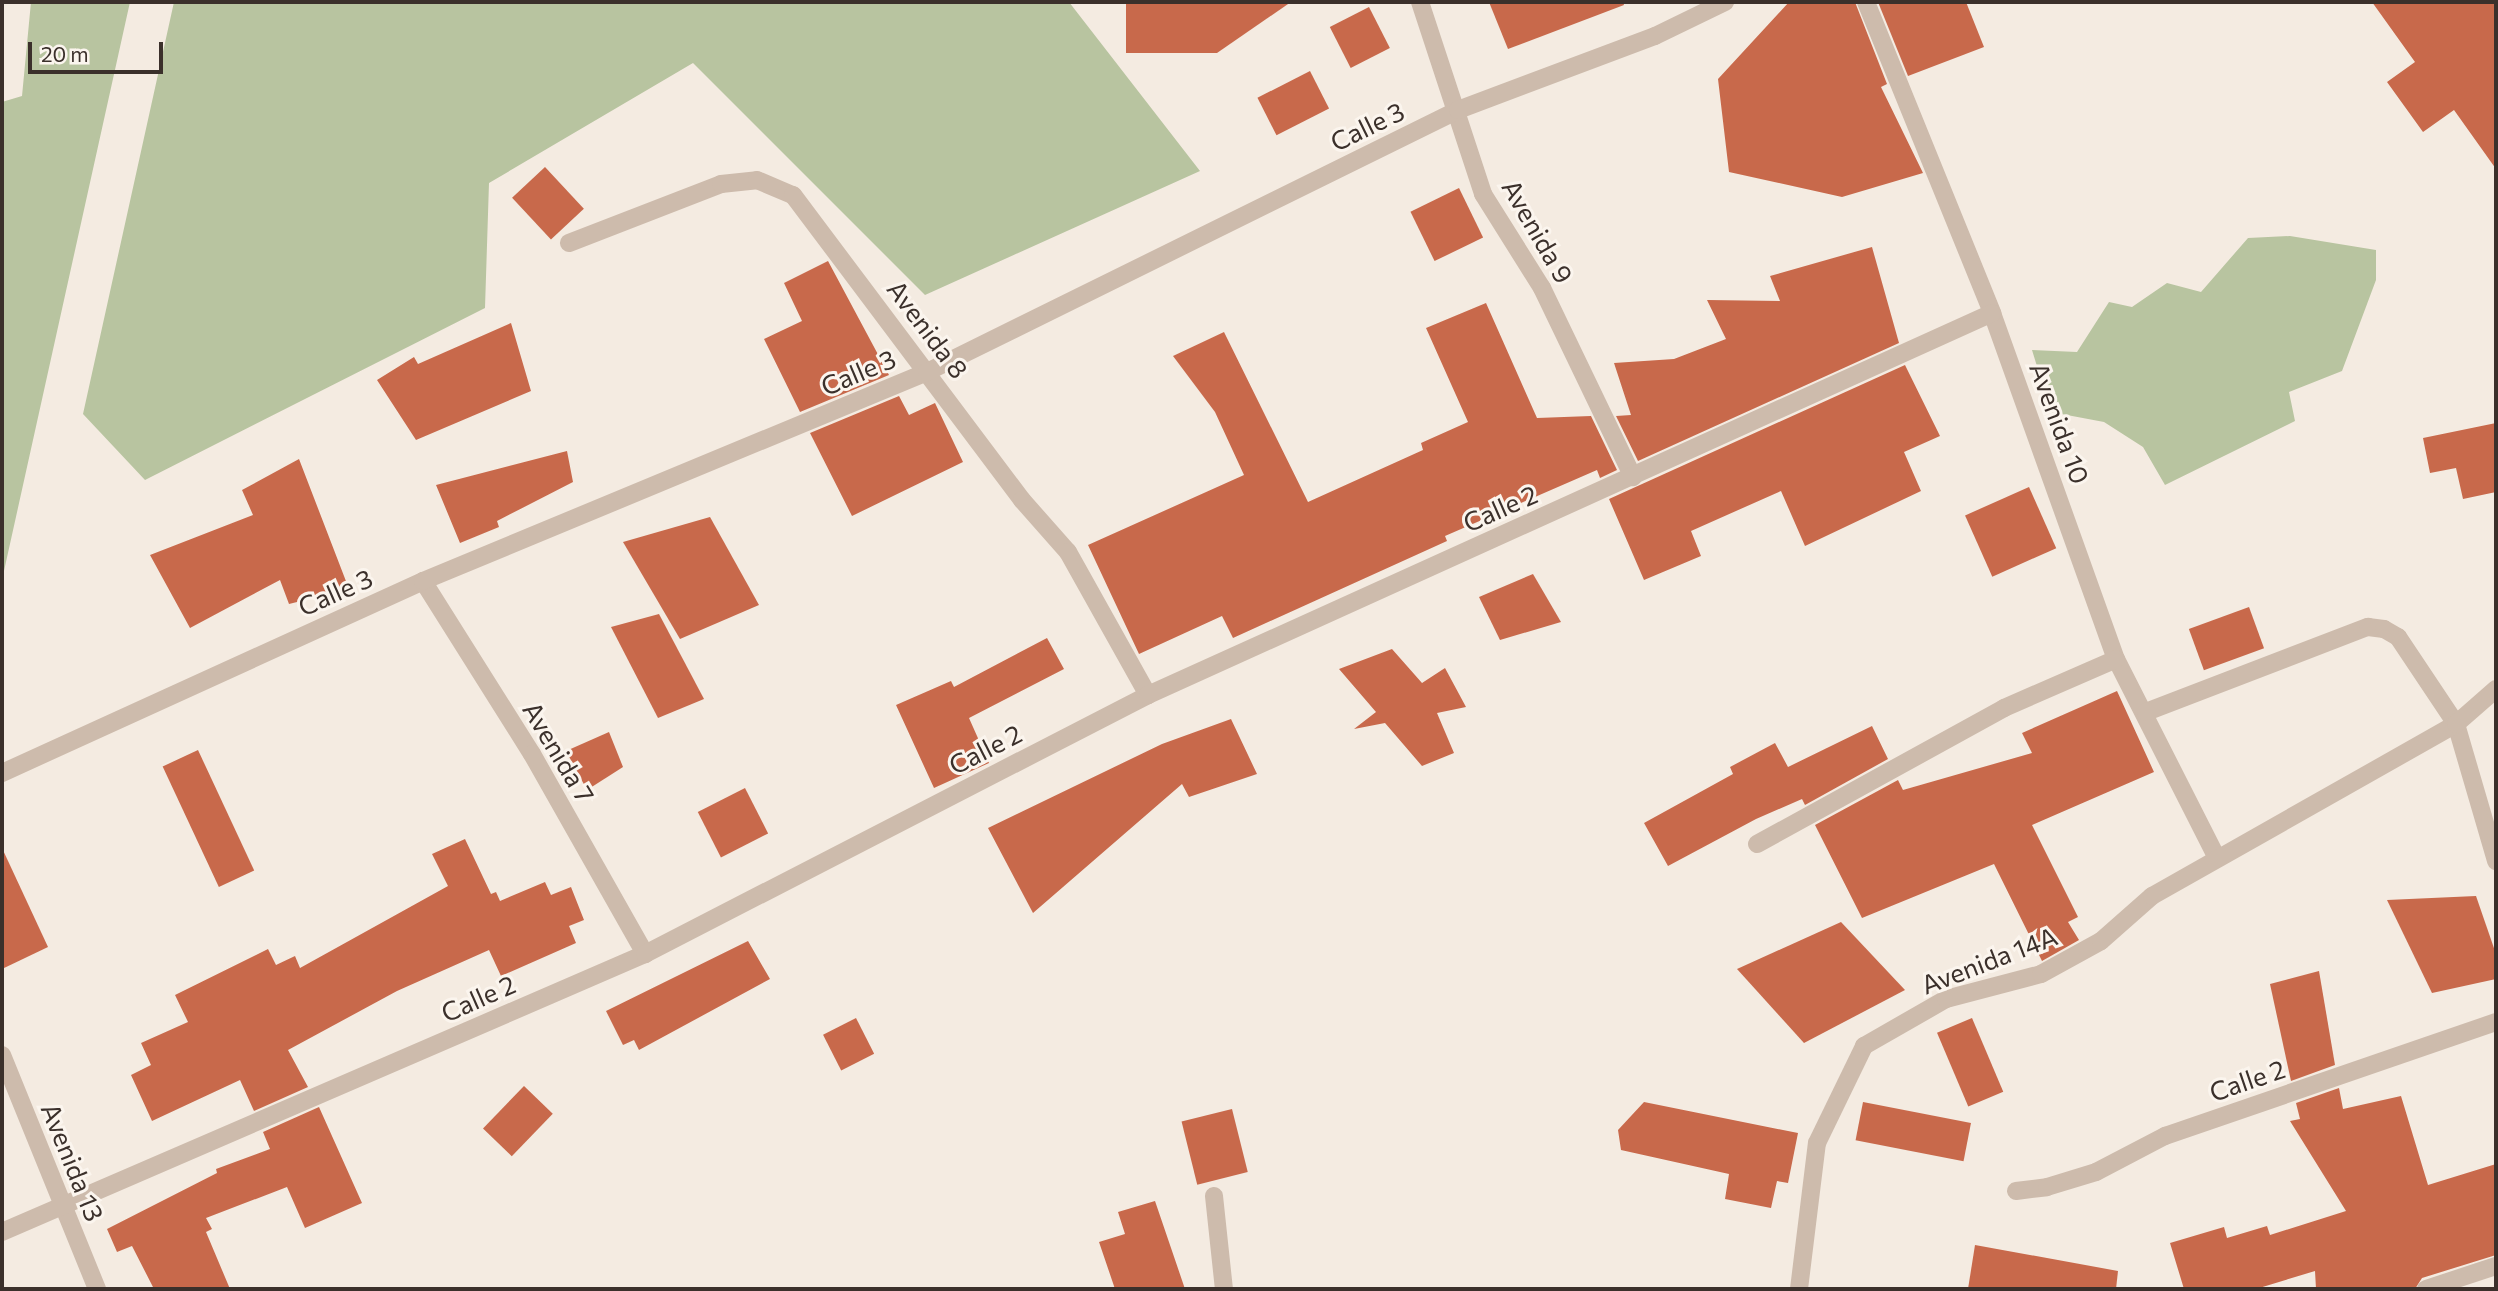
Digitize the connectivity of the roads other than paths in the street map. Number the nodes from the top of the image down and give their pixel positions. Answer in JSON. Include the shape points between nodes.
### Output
{"nodes":[{"id":1,"x":1420,"y":2,"type":"edge"},
{"id":2,"x":1725,"y":2,"type":"edge"},
{"id":3,"x":1866,"y":2,"type":"edge"},
{"id":4,"x":1458,"y":110,"type":"junction"},
{"id":5,"x":569,"y":243,"type":"dead end"},
{"id":6,"x":1992,"y":313,"type":"junction"},
{"id":7,"x":927,"y":372,"type":"junction"},
{"id":8,"x":1633,"y":477,"type":"junction"},
{"id":9,"x":423,"y":581,"type":"junction"},
{"id":10,"x":2116,"y":659,"type":"junction"},
{"id":11,"x":2496,"y":689,"type":"edge"},
{"id":12,"x":1148,"y":695,"type":"junction"},
{"id":13,"x":2146,"y":712,"type":"junction"},
{"id":14,"x":2456,"y":724,"type":"junction"},
{"id":15,"x":2,"y":773,"type":"edge"},
{"id":16,"x":1757,"y":844,"type":"dead end"},
{"id":17,"x":2216,"y":856,"type":"junction"},
{"id":18,"x":2496,"y":861,"type":"edge"},
{"id":19,"x":645,"y":954,"type":"junction"},
{"id":20,"x":2496,"y":1022,"type":"edge"},
{"id":21,"x":2,"y":1055,"type":"edge"},
{"id":22,"x":2017,"y":1191,"type":"dead end"},
{"id":23,"x":1214,"y":1196,"type":"dead end"},
{"id":24,"x":64,"y":1208,"type":"junction"},
{"id":25,"x":2,"y":1231,"type":"edge"},
{"id":26,"x":2496,"y":1266,"type":"edge"},
{"id":27,"x":97,"y":1289,"type":"edge"},
{"id":28,"x":1224,"y":1289,"type":"edge"},
{"id":29,"x":1799,"y":1289,"type":"edge"},
{"id":30,"x":2426,"y":1289,"type":"edge"}],
"edges":[{"from":1,"to":4,"type":"street","name":"Avenida 9"},
{"from":2,"to":4,"type":"street","name":"Calle 3","via":[[1655,36]]},
{"from":3,"to":6,"type":"street","name":"Avenida 10"},
{"from":4,"to":7,"type":"street","name":"Calle 3"},
{"from":4,"to":8,"type":"street","name":"Avenida 9","via":[[1483,194],[1542,288]]},
{"from":5,"to":7,"type":"street","name":"Avenida 8","via":[[721,184],[757,180],[793,195]]},
{"from":6,"to":8,"type":"street","name":"Calle 2"},
{"from":6,"to":10,"type":"street","name":"Avenida 10"},
{"from":7,"to":9,"type":"street","name":"Calle 3"},
{"from":7,"to":12,"type":"street","name":"Avenida 8","via":[[1068,552]]},
{"from":8,"to":12,"type":"street","name":"Calle 2"},
{"from":9,"to":15,"type":"street","name":"Calle 3"},
{"from":9,"to":19,"type":"street","name":"Avenida 7","via":[[532,754]]},
{"from":10,"to":13,"type":"street","name":"Avenida 10"},
{"from":10,"to":16,"type":"street","via":[[2004,708]]},
{"from":11,"to":14,"type":"street","name":"Avenida 14A"},
{"from":12,"to":19,"type":"street","name":"Calle 2"},
{"from":13,"to":14,"type":"street","via":[[2368,626],[2398,637]]},
{"from":13,"to":17,"type":"street","name":"Avenida 10"},
{"from":14,"to":17,"type":"street","name":"Avenida 14A"},
{"from":14,"to":18,"type":"street"},
{"from":17,"to":29,"type":"street","name":"Avenida 14A","via":[[2152,896],[2101,941],[2041,974],[1946,999],[1864,1046],[1817,1143]]},
{"from":19,"to":24,"type":"street","name":"Calle 2"},
{"from":20,"to":22,"type":"street","name":"Calle 2","via":[[2165,1136],[2096,1172]]},
{"from":21,"to":24,"type":"street","name":"Avenida 13"},
{"from":23,"to":28,"type":"street"},
{"from":24,"to":25,"type":"street","name":"Calle 2"},
{"from":24,"to":27,"type":"street","name":"Avenida 13"},
{"from":26,"to":30,"type":"street"}]}
